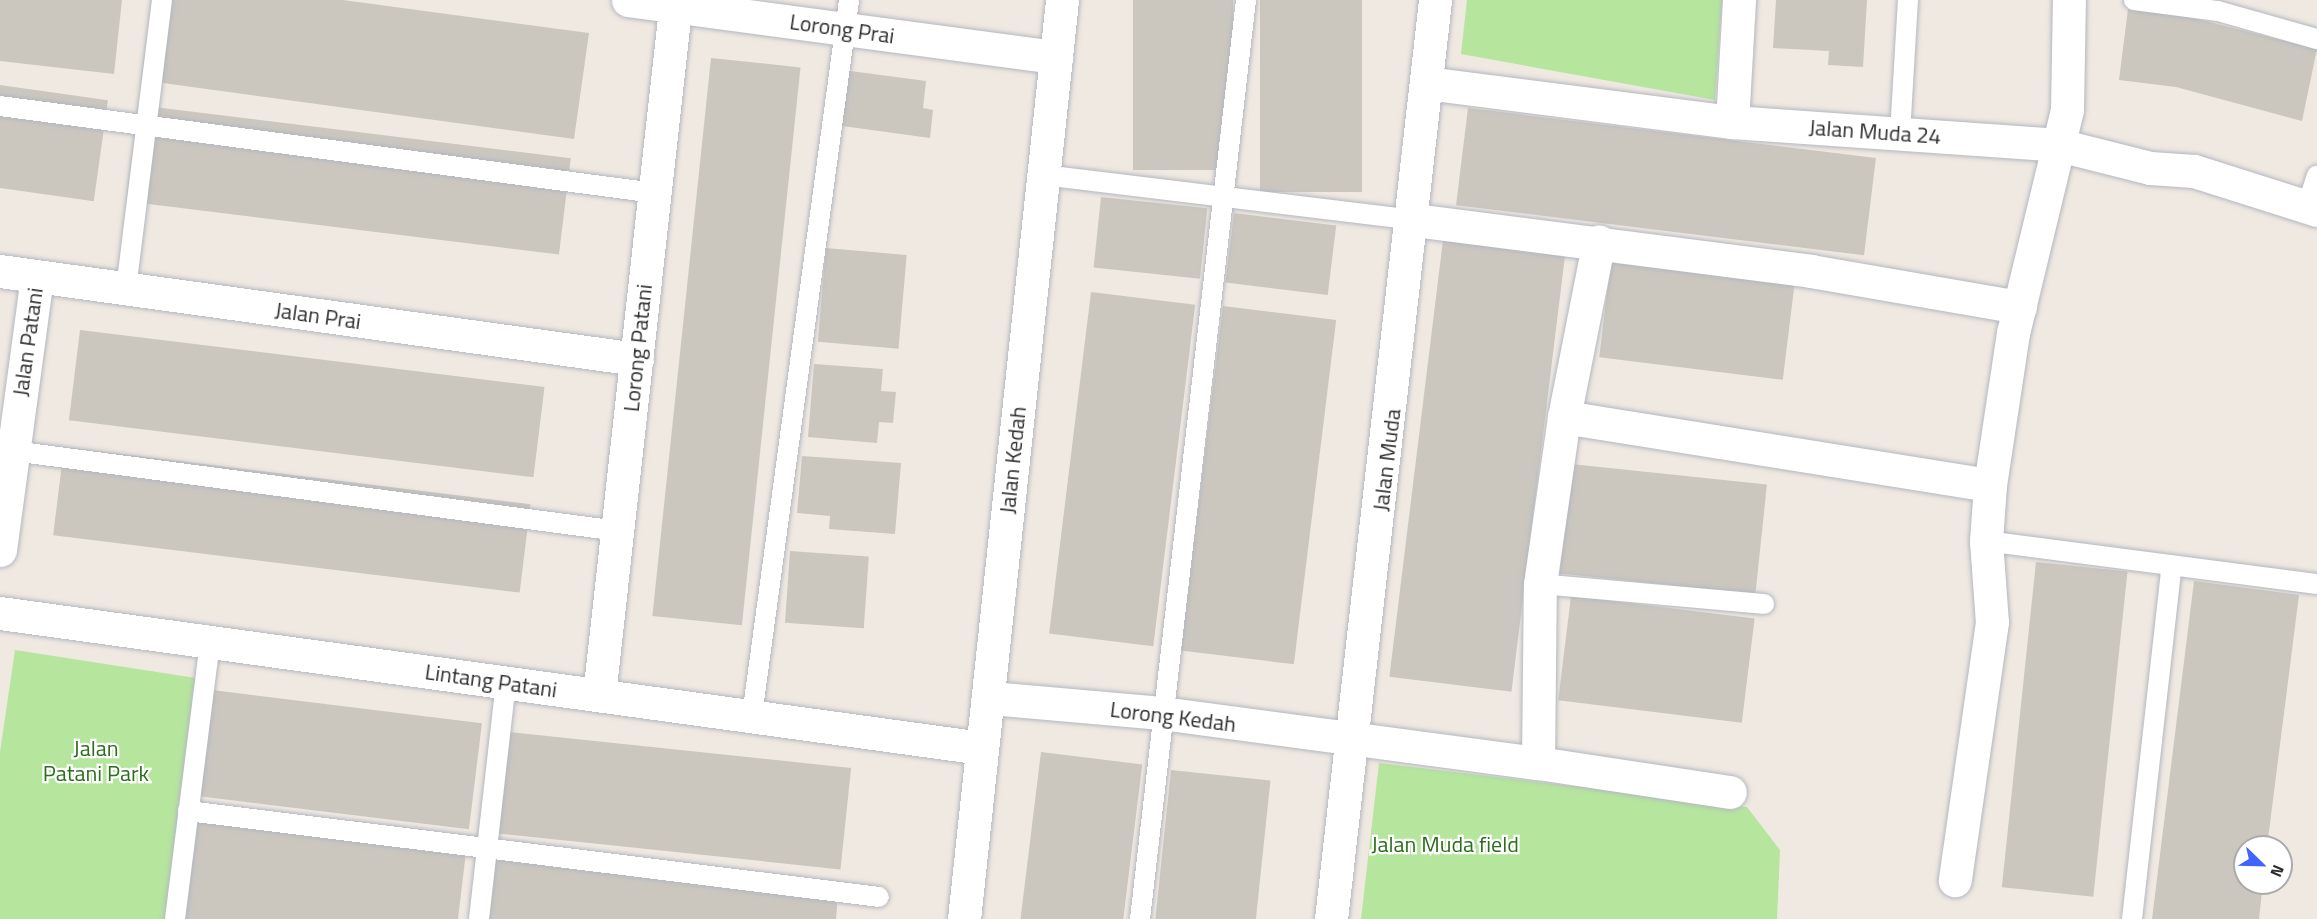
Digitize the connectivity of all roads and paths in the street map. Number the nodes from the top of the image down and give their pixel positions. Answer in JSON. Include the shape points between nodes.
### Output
{"nodes":[{"id":1,"x":162,"y":0,"type":"edge"},
{"id":2,"x":628,"y":0,"type":"edge"},
{"id":3,"x":1062,"y":0,"type":"edge"},
{"id":4,"x":1246,"y":0,"type":"edge"},
{"id":5,"x":1435,"y":0,"type":"edge"},
{"id":6,"x":1739,"y":0,"type":"edge"},
{"id":7,"x":1908,"y":0,"type":"edge"},
{"id":8,"x":2069,"y":0,"type":"edge"},
{"id":9,"x":2134,"y":0,"type":"edge"},
{"id":10,"x":676,"y":3,"type":"edge"},
{"id":11,"x":847,"y":15,"type":"edge"},
{"id":12,"x":2317,"y":39,"type":"edge"},
{"id":13,"x":1056,"y":57,"type":"junction"},
{"id":14,"x":1426,"y":83,"type":"junction"},
{"id":15,"x":0,"y":105,"type":"edge"},
{"id":16,"x":1732,"y":122,"type":"junction"},
{"id":17,"x":146,"y":125,"type":"junction"},
{"id":18,"x":1900,"y":134,"type":"junction"},
{"id":19,"x":2059,"y":145,"type":"junction"},
{"id":20,"x":1043,"y":175,"type":"junction"},
{"id":21,"x":655,"y":193,"type":"junction"},
{"id":22,"x":2314,"y":197,"type":"edge"},
{"id":23,"x":1222,"y":201,"type":"junction"},
{"id":24,"x":1414,"y":220,"type":"junction"},
{"id":25,"x":1599,"y":242,"type":"junction"},
{"id":26,"x":0,"y":271,"type":"edge"},
{"id":27,"x":37,"y":276,"type":"junction"},
{"id":28,"x":126,"y":289,"type":"junction"},
{"id":29,"x":2020,"y":307,"type":"junction"},
{"id":30,"x":637,"y":359,"type":"junction"},
{"id":31,"x":1564,"y":417,"type":"junction"},
{"id":32,"x":14,"y":451,"type":"junction"},
{"id":33,"x":1990,"y":485,"type":"junction"},
{"id":34,"x":618,"y":531,"type":"junction"},
{"id":35,"x":1986,"y":541,"type":"junction"},
{"id":36,"x":0,"y":550,"type":"edge"},
{"id":37,"x":2172,"y":565,"type":"junction"},
{"id":38,"x":1540,"y":584,"type":"junction"},
{"id":39,"x":2317,"y":584,"type":"edge"},
{"id":40,"x":1764,"y":604,"type":"dead end"},
{"id":41,"x":0,"y":613,"type":"edge"},
{"id":42,"x":210,"y":642,"type":"junction"},
{"id":43,"x":506,"y":683,"type":"junction"},
{"id":44,"x":599,"y":695,"type":"junction"},
{"id":45,"x":990,"y":698,"type":"junction"},
{"id":46,"x":1162,"y":713,"type":"junction"},
{"id":47,"x":752,"y":716,"type":"junction"},
{"id":48,"x":1354,"y":742,"type":"junction"},
{"id":49,"x":982,"y":748,"type":"junction"},
{"id":50,"x":1538,"y":763,"type":"junction"},
{"id":51,"x":1730,"y":792,"type":"dead end"},
{"id":52,"x":188,"y":811,"type":"junction"},
{"id":53,"x":487,"y":849,"type":"junction"},
{"id":54,"x":1956,"y":880,"type":"dead end"},
{"id":55,"x":879,"y":897,"type":"dead end"},
{"id":56,"x":175,"y":919,"type":"edge"},
{"id":57,"x":479,"y":919,"type":"edge"},
{"id":58,"x":964,"y":919,"type":"edge"},
{"id":59,"x":1140,"y":919,"type":"edge"},
{"id":60,"x":1331,"y":919,"type":"edge"},
{"id":61,"x":2132,"y":919,"type":"edge"}],
"edges":[{"from":1,"to":17,"type":"lane"},
{"from":2,"to":10,"type":"street","name":"Lorong Prai"},
{"from":3,"to":13,"type":"street","name":"Jalan Kedah"},
{"from":4,"to":23,"type":"lane"},
{"from":5,"to":14,"type":"street","name":"Jalan Muda"},
{"from":6,"to":16,"type":"street"},
{"from":7,"to":18,"type":"lane"},
{"from":8,"to":19,"type":"street","via":[[2067,110]]},
{"from":9,"to":12,"type":"lane","via":[[2218,11]]},
{"from":10,"to":11,"type":"street","name":"Lorong Prai"},
{"from":10,"to":21,"type":"street","name":"Lorong Patani"},
{"from":11,"to":13,"type":"street","name":"Lorong Prai"},
{"from":11,"to":47,"type":"lane"},
{"from":13,"to":20,"type":"street","name":"Jalan Kedah"},
{"from":14,"to":16,"type":"street","name":"Jalan Muda 24"},
{"from":14,"to":24,"type":"street","name":"Jalan Muda"},
{"from":15,"to":17,"type":"lane"},
{"from":16,"to":18,"type":"street","name":"Jalan Muda 24"},
{"from":17,"to":21,"type":"lane"},
{"from":17,"to":28,"type":"lane"},
{"from":18,"to":19,"type":"street","name":"Jalan Muda 24"},
{"from":19,"to":22,"type":"street","name":"Jalan Muda 24","via":[[2150,168],[2194,171]]},
{"from":19,"to":29,"type":"street"},
{"from":20,"to":23,"type":"lane"},
{"from":20,"to":45,"type":"street","name":"Jalan Kedah"},
{"from":21,"to":30,"type":"street","name":"Lorong Patani"},
{"from":23,"to":24,"type":"lane"},
{"from":23,"to":46,"type":"lane"},
{"from":24,"to":25,"type":"street"},
{"from":24,"to":48,"type":"street","name":"Jalan Muda"},
{"from":25,"to":29,"type":"street"},
{"from":25,"to":31,"type":"street"},
{"from":26,"to":27,"type":"street","name":"Jalan Prai"},
{"from":27,"to":28,"type":"street","name":"Jalan Prai"},
{"from":27,"to":32,"type":"street","name":"Jalan Patani"},
{"from":28,"to":30,"type":"street","name":"Jalan Prai"},
{"from":29,"to":33,"type":"street"},
{"from":30,"to":34,"type":"street","name":"Lorong Patani"},
{"from":31,"to":33,"type":"street"},
{"from":31,"to":38,"type":"street"},
{"from":32,"to":34,"type":"lane"},
{"from":32,"to":36,"type":"street","name":"Jalan Patani"},
{"from":33,"to":35,"type":"street"},
{"from":34,"to":44,"type":"street","name":"Lorong Patani"},
{"from":35,"to":37,"type":"lane"},
{"from":35,"to":54,"type":"street","via":[[1992,622]]},
{"from":37,"to":39,"type":"lane"},
{"from":37,"to":61,"type":"lane"},
{"from":38,"to":40,"type":"lane"},
{"from":38,"to":50,"type":"street"},
{"from":41,"to":42,"type":"street","name":"Lintang Patani"},
{"from":42,"to":43,"type":"street","name":"Lintang Patani"},
{"from":42,"to":52,"type":"lane"},
{"from":43,"to":44,"type":"street","name":"Lintang Patani"},
{"from":43,"to":53,"type":"lane"},
{"from":44,"to":47,"type":"street","name":"Lintang Patani"},
{"from":45,"to":46,"type":"street","name":"Lorong Kedah"},
{"from":45,"to":49,"type":"street","name":"Jalan Kedah"},
{"from":46,"to":48,"type":"street","name":"Lorong Kedah"},
{"from":46,"to":59,"type":"lane"},
{"from":47,"to":49,"type":"street","name":"Lintang Patani"},
{"from":48,"to":50,"type":"street","name":"Lorong Kedah"},
{"from":48,"to":60,"type":"street","name":"Jalan Muda"},
{"from":49,"to":58,"type":"street","name":"Jalan Kedah"},
{"from":50,"to":51,"type":"street","name":"Lorong Kedah"},
{"from":52,"to":53,"type":"lane"},
{"from":52,"to":56,"type":"lane"},
{"from":53,"to":55,"type":"lane"},
{"from":53,"to":57,"type":"lane"}]}
